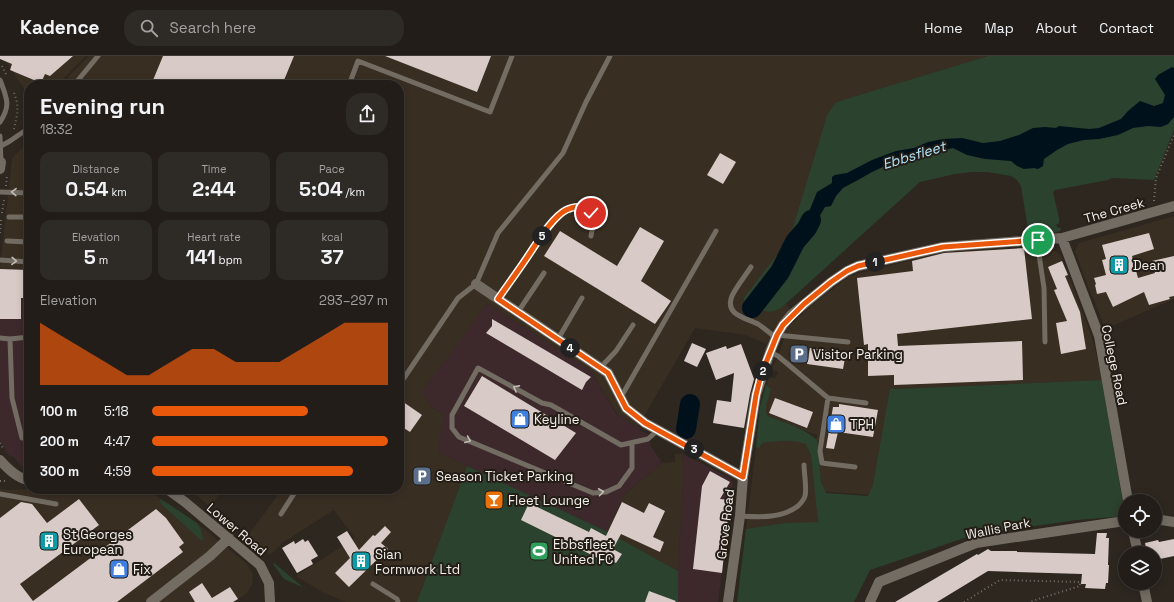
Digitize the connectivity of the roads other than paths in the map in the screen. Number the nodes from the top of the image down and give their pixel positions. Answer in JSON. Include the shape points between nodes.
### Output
{"nodes":[{"id":1,"x":98,"y":56,"type":"edge"},
{"id":2,"x":512,"y":56,"type":"edge"},
{"id":3,"x":610,"y":56,"type":"edge"},
{"id":4,"x":359,"y":58,"type":"edge"},
{"id":5,"x":0,"y":80,"type":"edge"},
{"id":6,"x":78,"y":80,"type":"edge"},
{"id":7,"x":351,"y":80,"type":"edge"},
{"id":8,"x":0,"y":122,"type":"edge"},
{"id":9,"x":24,"y":131,"type":"edge"},
{"id":10,"x":0,"y":136,"type":"edge"},
{"id":11,"x":1,"y":146,"type":"junction"},
{"id":12,"x":0,"y":165,"type":"edge"},
{"id":13,"x":0,"y":192,"type":"edge"},
{"id":14,"x":24,"y":193,"type":"edge"},
{"id":15,"x":1174,"y":206,"type":"edge"},
{"id":16,"x":9,"y":217,"type":"dead end"},
{"id":17,"x":24,"y":217,"type":"edge"},
{"id":18,"x":716,"y":231,"type":"dead end"},
{"id":19,"x":591,"y":236,"type":"dead end"},
{"id":20,"x":1062,"y":238,"type":"junction"},
{"id":21,"x":1038,"y":240,"type":"junction"},
{"id":22,"x":7,"y":241,"type":"dead end"},
{"id":23,"x":24,"y":242,"type":"edge"},
{"id":24,"x":0,"y":260,"type":"edge"},
{"id":25,"x":24,"y":262,"type":"edge"},
{"id":26,"x":751,"y":267,"type":"dead end"},
{"id":27,"x":544,"y":273,"type":"dead end"},
{"id":28,"x":476,"y":284,"type":"junction"},
{"id":29,"x":582,"y":298,"type":"dead end"},
{"id":30,"x":498,"y":299,"type":"junction"},
{"id":31,"x":518,"y":312,"type":"junction"},
{"id":32,"x":633,"y":325,"type":"dead end"},
{"id":33,"x":776,"y":336,"type":"junction"},
{"id":34,"x":0,"y":338,"type":"edge"},
{"id":35,"x":24,"y":338,"type":"edge"},
{"id":36,"x":10,"y":339,"type":"junction"},
{"id":37,"x":558,"y":339,"type":"junction"},
{"id":38,"x":848,"y":342,"type":"dead end"},
{"id":39,"x":1045,"y":342,"type":"dead end"},
{"id":40,"x":770,"y":352,"type":"junction"},
{"id":41,"x":600,"y":368,"type":"junction"},
{"id":42,"x":404,"y":378,"type":"dead end"},
{"id":43,"x":620,"y":397,"type":"junction"},
{"id":44,"x":828,"y":398,"type":"junction"},
{"id":45,"x":866,"y":403,"type":"dead end"},
{"id":46,"x":658,"y":430,"type":"junction"},
{"id":47,"x":24,"y":438,"type":"edge"},
{"id":48,"x":632,"y":443,"type":"junction"},
{"id":49,"x":1,"y":462,"type":"edge"},
{"id":50,"x":804,"y":464,"type":"dead end"},
{"id":51,"x":855,"y":468,"type":"dead end"},
{"id":52,"x":743,"y":477,"type":"junction"},
{"id":53,"x":24,"y":479,"type":"edge"},
{"id":54,"x":0,"y":494,"type":"edge"},
{"id":55,"x":174,"y":494,"type":"edge"},
{"id":56,"x":294,"y":494,"type":"edge"},
{"id":57,"x":1127,"y":494,"type":"edge"},
{"id":58,"x":56,"y":504,"type":"dead end"},
{"id":59,"x":281,"y":514,"type":"dead end"},
{"id":60,"x":740,"y":516,"type":"junction"},
{"id":61,"x":1162,"y":520,"type":"edge"},
{"id":62,"x":1118,"y":522,"type":"edge"},
{"id":63,"x":1174,"y":522,"type":"edge"},
{"id":64,"x":229,"y":538,"type":"junction"},
{"id":65,"x":373,"y":584,"type":"dead end"},
{"id":66,"x":1144,"y":590,"type":"edge"},
{"id":67,"x":151,"y":602,"type":"edge"},
{"id":68,"x":270,"y":602,"type":"edge"},
{"id":69,"x":398,"y":602,"type":"edge"},
{"id":70,"x":728,"y":602,"type":"edge"},
{"id":71,"x":870,"y":602,"type":"edge"},
{"id":72,"x":1147,"y":602,"type":"edge"}],
"edges":[{"from":1,"to":6,"type":"lane"},
{"from":2,"to":4,"type":"lane","via":[[490,112]]},
{"from":3,"to":28,"type":"lane","via":[[563,153],[498,233]]},
{"from":4,"to":7,"type":"lane"},
{"from":5,"to":8,"type":"lane","via":[[8,102],[5,115]]},
{"from":9,"to":11,"type":"lane"},
{"from":10,"to":11,"type":"lane"},
{"from":11,"to":12,"type":"lane"},
{"from":14,"to":13,"type":"lane","one_way":true},
{"from":15,"to":20,"type":"street","name":"The Creek"},
{"from":16,"to":17,"type":"lane"},
{"from":18,"to":43,"type":"lane"},
{"from":19,"to":30,"type":"lane","via":[[591,213],[582,207],[565,211],[544,232]]},
{"from":20,"to":21,"type":"street","name":"Grove Road"},
{"from":20,"to":57,"type":"street","name":"College Road","via":[[1099,336]]},
{"from":21,"to":33,"type":"street","name":"Grove Road","via":[[943,247],[858,266],[831,282],[804,304]]},
{"from":21,"to":39,"type":"lane","via":[[1044,288]]},
{"from":22,"to":23,"type":"lane"},
{"from":24,"to":25,"type":"lane","one_way":true},
{"from":26,"to":33,"type":"lane","via":[[732,296],[731,310]]},
{"from":27,"to":31,"type":"lane"},
{"from":28,"to":30,"type":"street"},
{"from":28,"to":42,"type":"lane","via":[[458,298]]},
{"from":29,"to":37,"type":"lane"},
{"from":30,"to":31,"type":"street"},
{"from":31,"to":37,"type":"street"},
{"from":32,"to":41,"type":"lane","via":[[616,351]]},
{"from":33,"to":38,"type":"lane"},
{"from":33,"to":40,"type":"street","name":"Grove Road"},
{"from":34,"to":36,"type":"lane"},
{"from":35,"to":36,"type":"lane"},
{"from":36,"to":47,"type":"lane","via":[[12,398]]},
{"from":37,"to":41,"type":"street"},
{"from":40,"to":44,"type":"lane"},
{"from":40,"to":52,"type":"street","name":"Grove Road","via":[[756,395]]},
{"from":41,"to":43,"type":"street","via":[[608,373]]},
{"from":43,"to":46,"type":"street","via":[[626,408]]},
{"from":44,"to":45,"type":"lane"},
{"from":44,"to":51,"type":"lane","via":[[820,451],[822,463]]},
{"from":46,"to":48,"type":"lane","via":[[648,439]]},
{"from":46,"to":52,"type":"street"},
{"from":48,"to":48,"type":"lane","one_way":true,"via":[[621,444],[478,368],[452,415],[452,428],[459,437],[593,493],[606,492],[619,486],[632,468]]},
{"from":49,"to":53,"type":"street"},
{"from":50,"to":60,"type":"lane","via":[[805,496],[802,502],[780,515]]},
{"from":52,"to":60,"type":"street","name":"Grove Road"},
{"from":54,"to":58,"type":"lane"},
{"from":55,"to":64,"type":"street","name":"Lower Road"},
{"from":56,"to":59,"type":"lane"},
{"from":60,"to":70,"type":"street","name":"Grove Road"},
{"from":61,"to":63,"type":"street"},
{"from":62,"to":71,"type":"street","name":"Wallis Park","via":[[976,543],[879,582]]},
{"from":64,"to":67,"type":"street"},
{"from":64,"to":68,"type":"street","name":"Lower Road","via":[[260,565],[269,583]]},
{"from":65,"to":69,"type":"lane"},
{"from":66,"to":72,"type":"street"}]}
